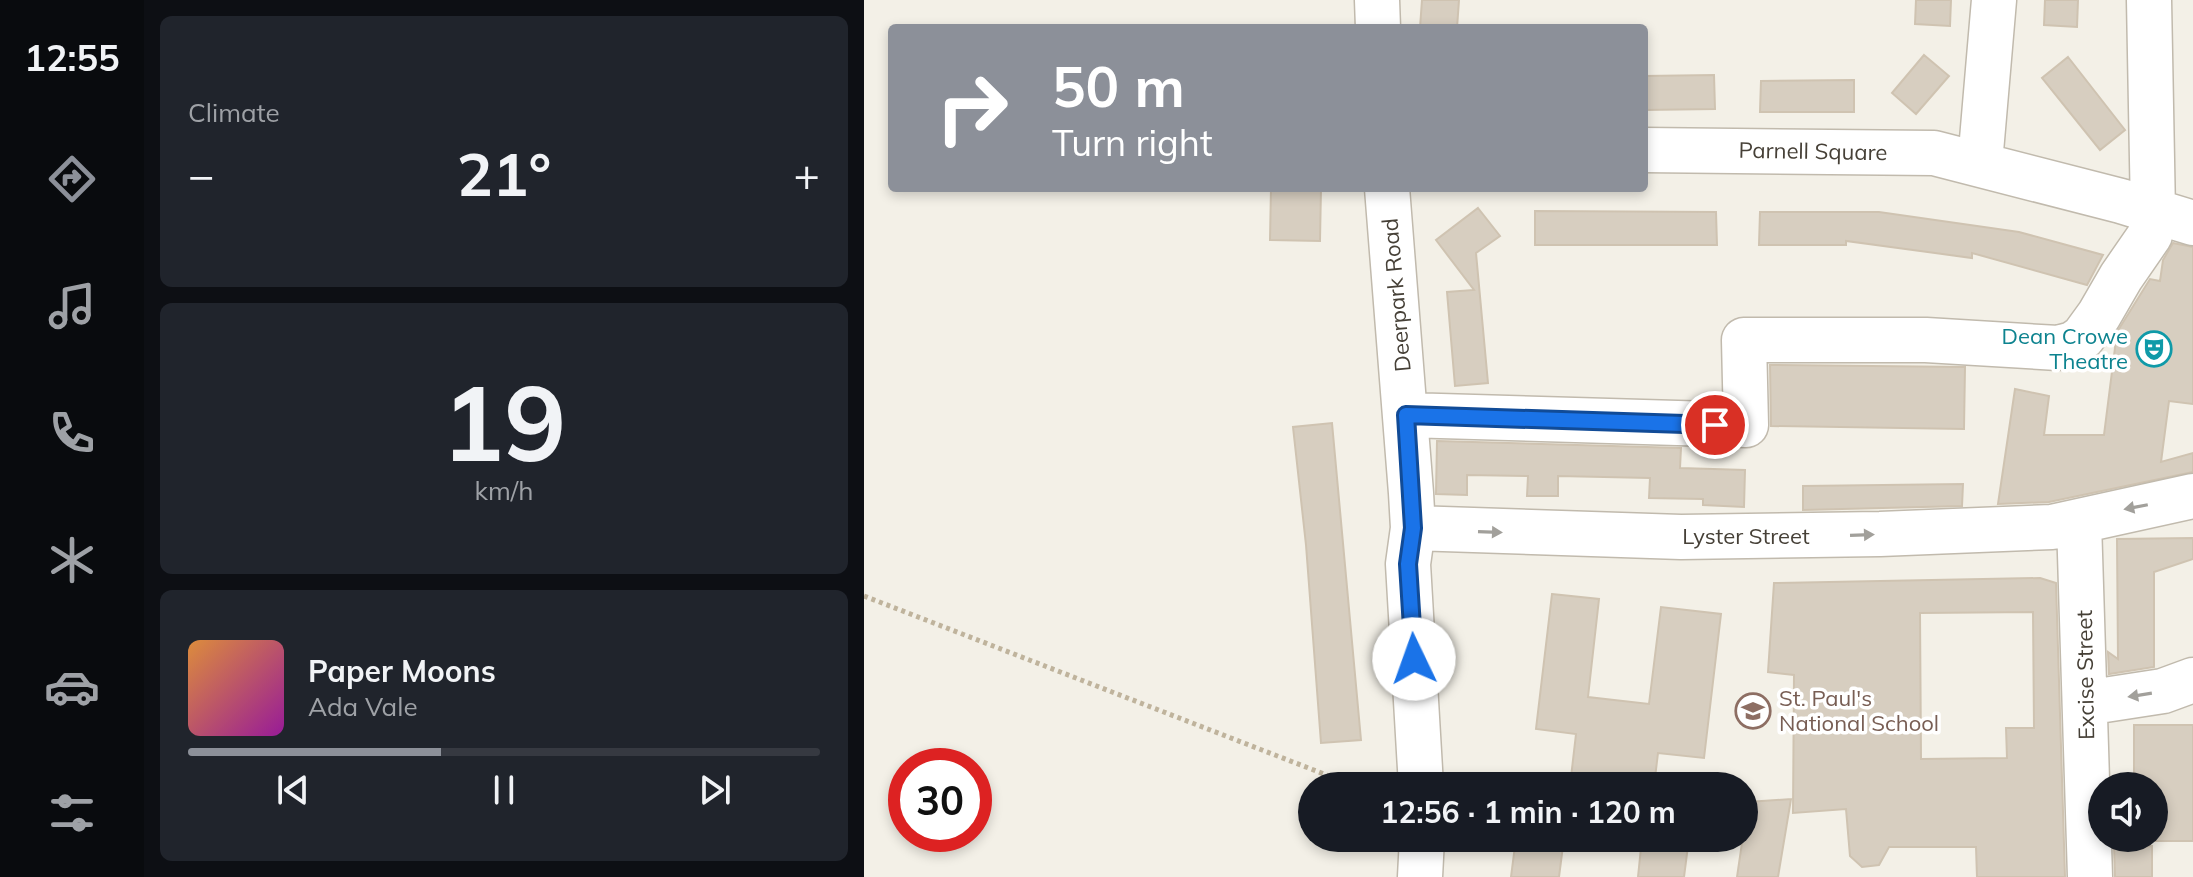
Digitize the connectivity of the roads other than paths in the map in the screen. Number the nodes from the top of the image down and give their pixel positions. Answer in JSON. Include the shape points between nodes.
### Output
{"nodes":[{"id":1,"x":1377,"y":0,"type":"edge"},
{"id":2,"x":1994,"y":0,"type":"edge"},
{"id":3,"x":2149,"y":0,"type":"edge"},
{"id":4,"x":1378,"y":24,"type":"edge"},
{"id":5,"x":1648,"y":150,"type":"edge"},
{"id":6,"x":1980,"y":163,"type":"junction"},
{"id":7,"x":1387,"y":192,"type":"edge"},
{"id":8,"x":2164,"y":215,"type":"edge"},
{"id":9,"x":1406,"y":415,"type":"junction"},
{"id":10,"x":2193,"y":496,"type":"edge"},
{"id":11,"x":2079,"y":522,"type":"junction"},
{"id":12,"x":1413,"y":528,"type":"junction"},
{"id":13,"x":2193,"y":680,"type":"edge"},
{"id":14,"x":2085,"y":703,"type":"junction"},
{"id":15,"x":1420,"y":772,"type":"edge"},
{"id":16,"x":1421,"y":852,"type":"edge"},
{"id":17,"x":1420,"y":877,"type":"edge"},
{"id":18,"x":2090,"y":877,"type":"edge"}],
"edges":[{"from":1,"to":4,"type":"street"},
{"from":2,"to":6,"type":"street"},
{"from":3,"to":8,"type":"street"},
{"from":5,"to":6,"type":"street","name":"Parnell Square","via":[[1934,153]]},
{"from":6,"to":8,"type":"street","name":"Parnell Square"},
{"from":7,"to":9,"type":"street","name":"Deerpark Road"},
{"from":8,"to":9,"type":"street","via":[[2083,337],[2058,348],[1926,340],[1744,340],[1746,425]]},
{"from":9,"to":12,"type":"street","name":"Deerpark Road"},
{"from":10,"to":11,"type":"street","name":"Lyster Street","one_way":true},
{"from":12,"to":11,"type":"street","name":"Lyster Street","one_way":true,"via":[[1764,538]]},
{"from":11,"to":14,"type":"street","name":"Excise Street"},
{"from":12,"to":15,"type":"street","name":"Deerpark Road","via":[[1408,564]]},
{"from":13,"to":14,"type":"street","one_way":true,"via":[[2163,691]]},
{"from":14,"to":18,"type":"street","name":"Excise Street"},
{"from":16,"to":17,"type":"street"}]}
